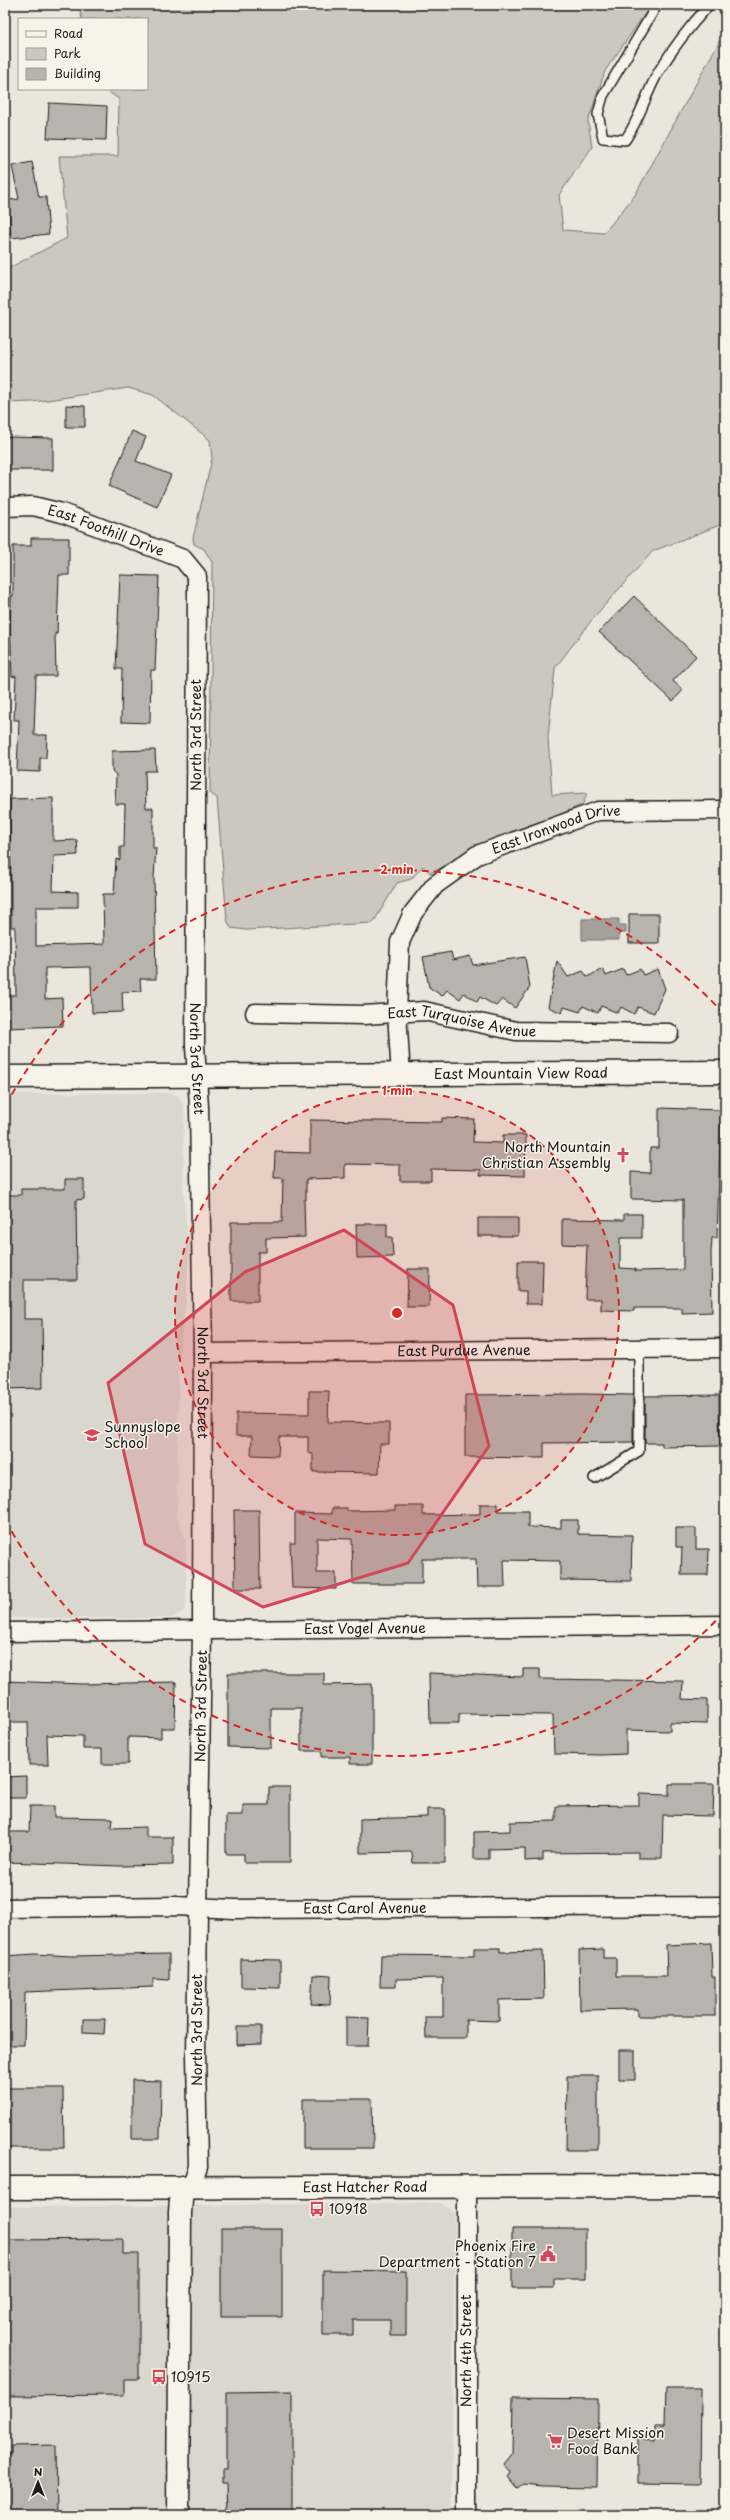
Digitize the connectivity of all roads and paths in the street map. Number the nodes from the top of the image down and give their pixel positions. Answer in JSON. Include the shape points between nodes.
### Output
{"nodes":[{"id":1,"x":657,"y":5,"type":"edge"},
{"id":2,"x":709,"y":5,"type":"edge"},
{"id":3,"x":5,"y":507,"type":"edge"},
{"id":4,"x":197,"y":576,"type":"joint"},
{"id":5,"x":725,"y":810,"type":"edge"},
{"id":6,"x":255,"y":1013,"type":"dead end"},
{"id":7,"x":397,"y":1013,"type":"junction"},
{"id":8,"x":669,"y":1033,"type":"dead end"},
{"id":9,"x":725,"y":1072,"type":"edge"},
{"id":10,"x":197,"y":1076,"type":"junction"},
{"id":11,"x":402,"y":1076,"type":"junction"},
{"id":12,"x":5,"y":1078,"type":"edge"},
{"id":13,"x":725,"y":1348,"type":"edge"},
{"id":14,"x":639,"y":1349,"type":"junction"},
{"id":15,"x":203,"y":1353,"type":"junction"},
{"id":16,"x":594,"y":1478,"type":"dead end"},
{"id":17,"x":725,"y":1625,"type":"edge"},
{"id":18,"x":202,"y":1630,"type":"junction"},
{"id":19,"x":5,"y":1632,"type":"edge"},
{"id":20,"x":725,"y":1906,"type":"edge"},
{"id":21,"x":198,"y":1907,"type":"junction"},
{"id":22,"x":5,"y":1908,"type":"edge"},
{"id":23,"x":725,"y":2186,"type":"edge"},
{"id":24,"x":186,"y":2187,"type":"junction"},
{"id":25,"x":467,"y":2187,"type":"junction"},
{"id":26,"x":5,"y":2188,"type":"edge"},
{"id":27,"x":178,"y":2515,"type":"edge"},
{"id":28,"x":466,"y":2515,"type":"edge"}],
"edges":[{"from":1,"to":2,"type":"lane","via":[[603,96],[598,114],[603,138],[625,140],[634,128],[642,104],[659,71]]},
{"from":3,"to":4,"type":"street","name":"East Foothill Drive","via":[[33,506],[62,513],[183,559]]},
{"from":4,"to":10,"type":"street","name":"North 3rd Street"},
{"from":5,"to":7,"type":"street","name":"East Ironwood Drive","via":[[598,811],[477,855],[435,885],[413,913],[400,942]]},
{"from":6,"to":7,"type":"street","name":"East Turquoise Avenue"},
{"from":7,"to":8,"type":"street","name":"East Turquoise Avenue","via":[[424,1011],[516,1031]]},
{"from":7,"to":11,"type":"street"},
{"from":9,"to":11,"type":"street","name":"East Mountain View Road"},
{"from":10,"to":11,"type":"street","name":"East Mountain View Road"},
{"from":10,"to":12,"type":"street","name":"East Mountain View Road"},
{"from":10,"to":15,"type":"street","name":"North 3rd Street"},
{"from":13,"to":14,"type":"street","name":"East Purdue Avenue"},
{"from":14,"to":15,"type":"street","name":"East Purdue Avenue"},
{"from":14,"to":16,"type":"lane","via":[[639,1451]]},
{"from":15,"to":18,"type":"street","name":"North 3rd Street"},
{"from":17,"to":18,"type":"street","name":"East Vogel Avenue"},
{"from":18,"to":19,"type":"street","name":"East Vogel Avenue"},
{"from":18,"to":21,"type":"street","name":"North 3rd Street"},
{"from":20,"to":21,"type":"street","name":"East Carol Avenue","via":[[242,1909]]},
{"from":21,"to":22,"type":"street","name":"East Carol Avenue"},
{"from":21,"to":24,"type":"street","name":"North 3rd Street","via":[[198,2167]]},
{"from":23,"to":25,"type":"street","name":"East Hatcher Road"},
{"from":24,"to":25,"type":"street","name":"East Hatcher Road"},
{"from":24,"to":26,"type":"street","name":"East Hatcher Road"},
{"from":24,"to":27,"type":"street","name":"North 3rd Street"},
{"from":25,"to":28,"type":"street","name":"North 4th Street"}]}
